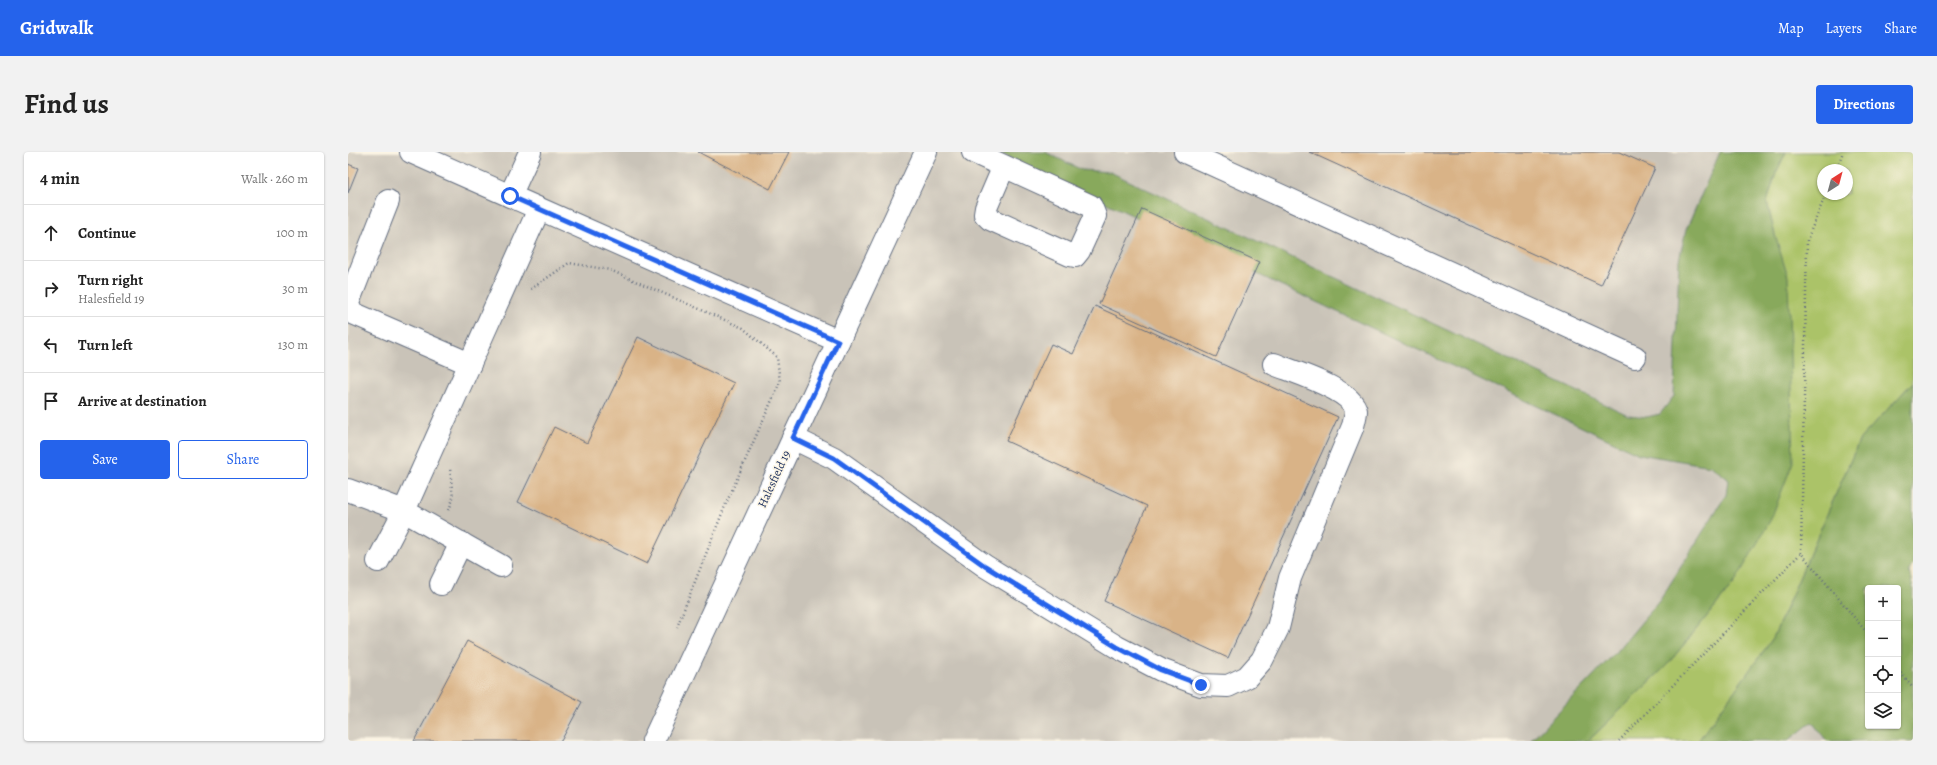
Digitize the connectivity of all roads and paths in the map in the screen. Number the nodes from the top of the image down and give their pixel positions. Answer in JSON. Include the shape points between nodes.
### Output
{"nodes":[{"id":1,"x":411,"y":152,"type":"edge"},
{"id":2,"x":530,"y":152,"type":"edge"},
{"id":3,"x":926,"y":152,"type":"edge"},
{"id":4,"x":973,"y":152,"type":"edge"},
{"id":5,"x":1185,"y":152,"type":"edge"},
{"id":6,"x":1843,"y":152,"type":"edge"},
{"id":7,"x":1838,"y":164,"type":"edge"},
{"id":8,"x":1004,"y":166,"type":"junction"},
{"id":9,"x":510,"y":196,"type":"junction"},
{"id":10,"x":1824,"y":200,"type":"edge"},
{"id":11,"x":388,"y":201,"type":"dead end"},
{"id":12,"x":539,"y":209,"type":"junction"},
{"id":13,"x":528,"y":290,"type":"dead end"},
{"id":14,"x":348,"y":303,"type":"edge"},
{"id":15,"x":348,"y":310,"type":"edge"},
{"id":16,"x":838,"y":341,"type":"junction"},
{"id":17,"x":1635,"y":357,"type":"dead end"},
{"id":18,"x":470,"y":364,"type":"junction"},
{"id":19,"x":1274,"y":364,"type":"dead end"},
{"id":20,"x":793,"y":438,"type":"junction"},
{"id":21,"x":450,"y":464,"type":"dead end"},
{"id":22,"x":348,"y":490,"type":"edge"},
{"id":23,"x":404,"y":511,"type":"junction"},
{"id":24,"x":441,"y":532,"type":"junction"},
{"id":25,"x":461,"y":543,"type":"junction"},
{"id":26,"x":1801,"y":553,"type":"junction"},
{"id":27,"x":378,"y":561,"type":"dead end"},
{"id":28,"x":501,"y":566,"type":"dead end"},
{"id":29,"x":441,"y":584,"type":"dead end"},
{"id":30,"x":1865,"y":630,"type":"edge"},
{"id":31,"x":676,"y":631,"type":"dead end"},
{"id":32,"x":1901,"y":674,"type":"edge"},
{"id":33,"x":1913,"y":688,"type":"edge"},
{"id":34,"x":653,"y":741,"type":"edge"},
{"id":35,"x":1619,"y":741,"type":"edge"}],
"edges":[{"from":1,"to":9,"type":"street"},
{"from":2,"to":9,"type":"street"},
{"from":3,"to":16,"type":"street","name":"Halesfield 19"},
{"from":4,"to":8,"type":"street"},
{"from":5,"to":17,"type":"street"},
{"from":6,"to":7,"type":"path"},
{"from":8,"to":8,"type":"street","via":[[1092,206],[1095,216],[1075,256],[990,219],[985,214]]},
{"from":9,"to":12,"type":"street"},
{"from":10,"to":26,"type":"path","via":[[1808,240]]},
{"from":11,"to":14,"type":"street"},
{"from":12,"to":16,"type":"street"},
{"from":12,"to":18,"type":"street"},
{"from":13,"to":31,"type":"path","via":[[569,263],[610,270],[743,328],[777,357],[780,382],[725,506]]},
{"from":15,"to":18,"type":"street"},
{"from":16,"to":20,"type":"street","name":"Halesfield 19"},
{"from":18,"to":23,"type":"street"},
{"from":19,"to":20,"type":"street","via":[[1340,392],[1356,411],[1353,426],[1290,578],[1278,628],[1262,660],[1247,677],[1228,686],[1201,685],[1161,670],[1117,647],[985,566],[834,458]]},
{"from":20,"to":34,"type":"street","name":"Halesfield 19"},
{"from":21,"to":24,"type":"path","via":[[453,499]]},
{"from":22,"to":23,"type":"street"},
{"from":23,"to":24,"type":"street"},
{"from":23,"to":27,"type":"street"},
{"from":24,"to":25,"type":"street"},
{"from":25,"to":28,"type":"street"},
{"from":25,"to":29,"type":"street"},
{"from":26,"to":30,"type":"path"},
{"from":26,"to":35,"type":"path"},
{"from":32,"to":33,"type":"path"}]}
